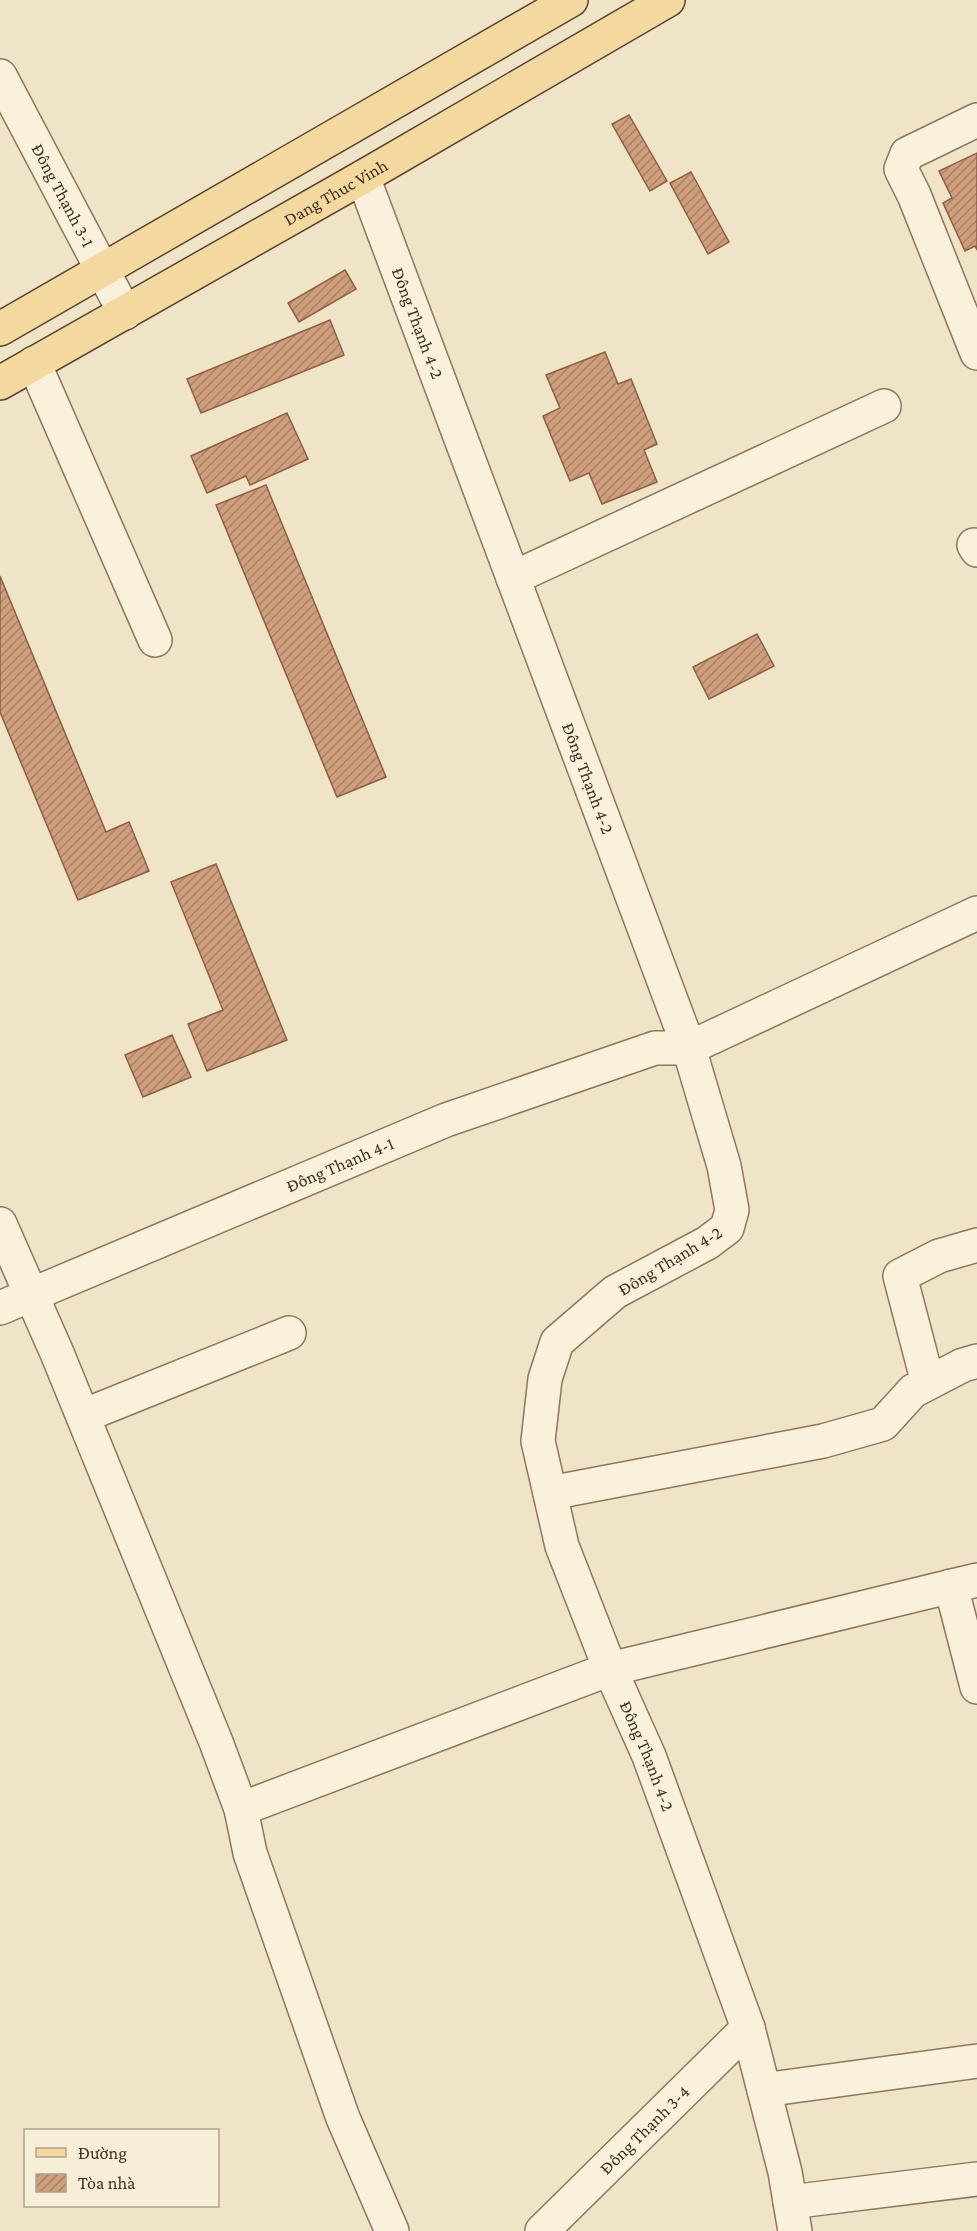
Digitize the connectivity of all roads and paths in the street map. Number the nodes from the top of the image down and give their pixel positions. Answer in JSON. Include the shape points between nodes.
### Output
{"nodes":[{"id":1,"x":571,"y":0,"type":"edge"},
{"id":2,"x":668,"y":0,"type":"edge"},
{"id":3,"x":0,"y":76,"type":"edge"},
{"id":4,"x":977,"y":120,"type":"edge"},
{"id":5,"x":363,"y":177,"type":"junction"},
{"id":6,"x":102,"y":270,"type":"junction"},
{"id":7,"x":125,"y":313,"type":"junction"},
{"id":8,"x":0,"y":329,"type":"edge"},
{"id":9,"x":977,"y":353,"type":"edge"},
{"id":10,"x":34,"y":363,"type":"junction"},
{"id":11,"x":0,"y":383,"type":"edge"},
{"id":12,"x":884,"y":406,"type":"dead end"},
{"id":13,"x":513,"y":578,"type":"junction"},
{"id":14,"x":155,"y":640,"type":"dead end"},
{"id":15,"x":977,"y":913,"type":"edge"},
{"id":16,"x":689,"y":1048,"type":"junction"},
{"id":17,"x":0,"y":1224,"type":"edge"},
{"id":18,"x":977,"y":1245,"type":"edge"},
{"id":19,"x":31,"y":1294,"type":"junction"},
{"id":20,"x":0,"y":1308,"type":"edge"},
{"id":21,"x":290,"y":1333,"type":"dead end"},
{"id":22,"x":977,"y":1361,"type":"edge"},
{"id":23,"x":928,"y":1383,"type":"junction"},
{"id":24,"x":83,"y":1416,"type":"junction"},
{"id":25,"x":550,"y":1493,"type":"junction"},
{"id":26,"x":964,"y":1583,"type":"edge"},
{"id":27,"x":610,"y":1669,"type":"junction"},
{"id":28,"x":977,"y":1687,"type":"edge"},
{"id":29,"x":241,"y":1809,"type":"junction"},
{"id":30,"x":748,"y":2028,"type":"junction"},
{"id":31,"x":977,"y":2061,"type":"edge"},
{"id":32,"x":764,"y":2090,"type":"junction"},
{"id":33,"x":977,"y":2179,"type":"edge"},
{"id":34,"x":793,"y":2217,"type":"edge"},
{"id":35,"x":392,"y":2231,"type":"edge"},
{"id":36,"x":542,"y":2231,"type":"edge"}],
"edges":[{"from":1,"to":6,"type":"main road"},
{"from":2,"to":5,"type":"main road","name":"Dang Thuc Vinh"},
{"from":3,"to":6,"type":"street","name":"Đông Thạnh 3-1"},
{"from":4,"to":9,"type":"street","via":[[907,154],[901,169]]},
{"from":5,"to":7,"type":"main road","name":"Dang Thuc Vinh"},
{"from":5,"to":13,"type":"street","name":"Đông Thạnh 4-2"},
{"from":6,"to":7,"type":"street","name":"Đông Thạnh 3-1"},
{"from":6,"to":8,"type":"main road"},
{"from":7,"to":10,"type":"main road","name":"Dang Thuc Vinh"},
{"from":10,"to":11,"type":"main road","name":"Dang Thuc Vinh"},
{"from":10,"to":14,"type":"street"},
{"from":12,"to":13,"type":"street"},
{"from":13,"to":16,"type":"street","name":"Đông Thạnh 4-2"},
{"from":15,"to":16,"type":"street"},
{"from":16,"to":19,"type":"street","name":"Đông Thạnh 4-1","via":[[655,1048],[446,1120]]},
{"from":16,"to":25,"type":"street","name":"Đông Thạnh 4-2","via":[[724,1166],[732,1210],[727,1228],[615,1293],[557,1342],[545,1379],[538,1441]]},
{"from":17,"to":19,"type":"street"},
{"from":18,"to":23,"type":"street","via":[[939,1256],[900,1276]]},
{"from":19,"to":20,"type":"street","name":"Đông Thạnh 4-1"},
{"from":19,"to":24,"type":"street"},
{"from":21,"to":24,"type":"street"},
{"from":22,"to":23,"type":"street"},
{"from":23,"to":25,"type":"street","via":[[913,1391],[883,1424],[823,1442]]},
{"from":24,"to":29,"type":"street"},
{"from":25,"to":27,"type":"street","name":"Đông Thạnh 4-2","via":[[562,1546]]},
{"from":26,"to":27,"type":"street"},
{"from":26,"to":28,"type":"street"},
{"from":27,"to":29,"type":"street"},
{"from":27,"to":30,"type":"street","name":"Đông Thạnh 4-2","via":[[649,1756]]},
{"from":29,"to":35,"type":"street","via":[[250,1853],[343,2118]]},
{"from":30,"to":32,"type":"street","name":"Đông Thạnh 4-2"},
{"from":30,"to":36,"type":"street","name":"Đông Thạnh 3-4"},
{"from":31,"to":32,"type":"street"},
{"from":32,"to":34,"type":"street","name":"Đông Thạnh 4-2"},
{"from":33,"to":34,"type":"street"}]}
